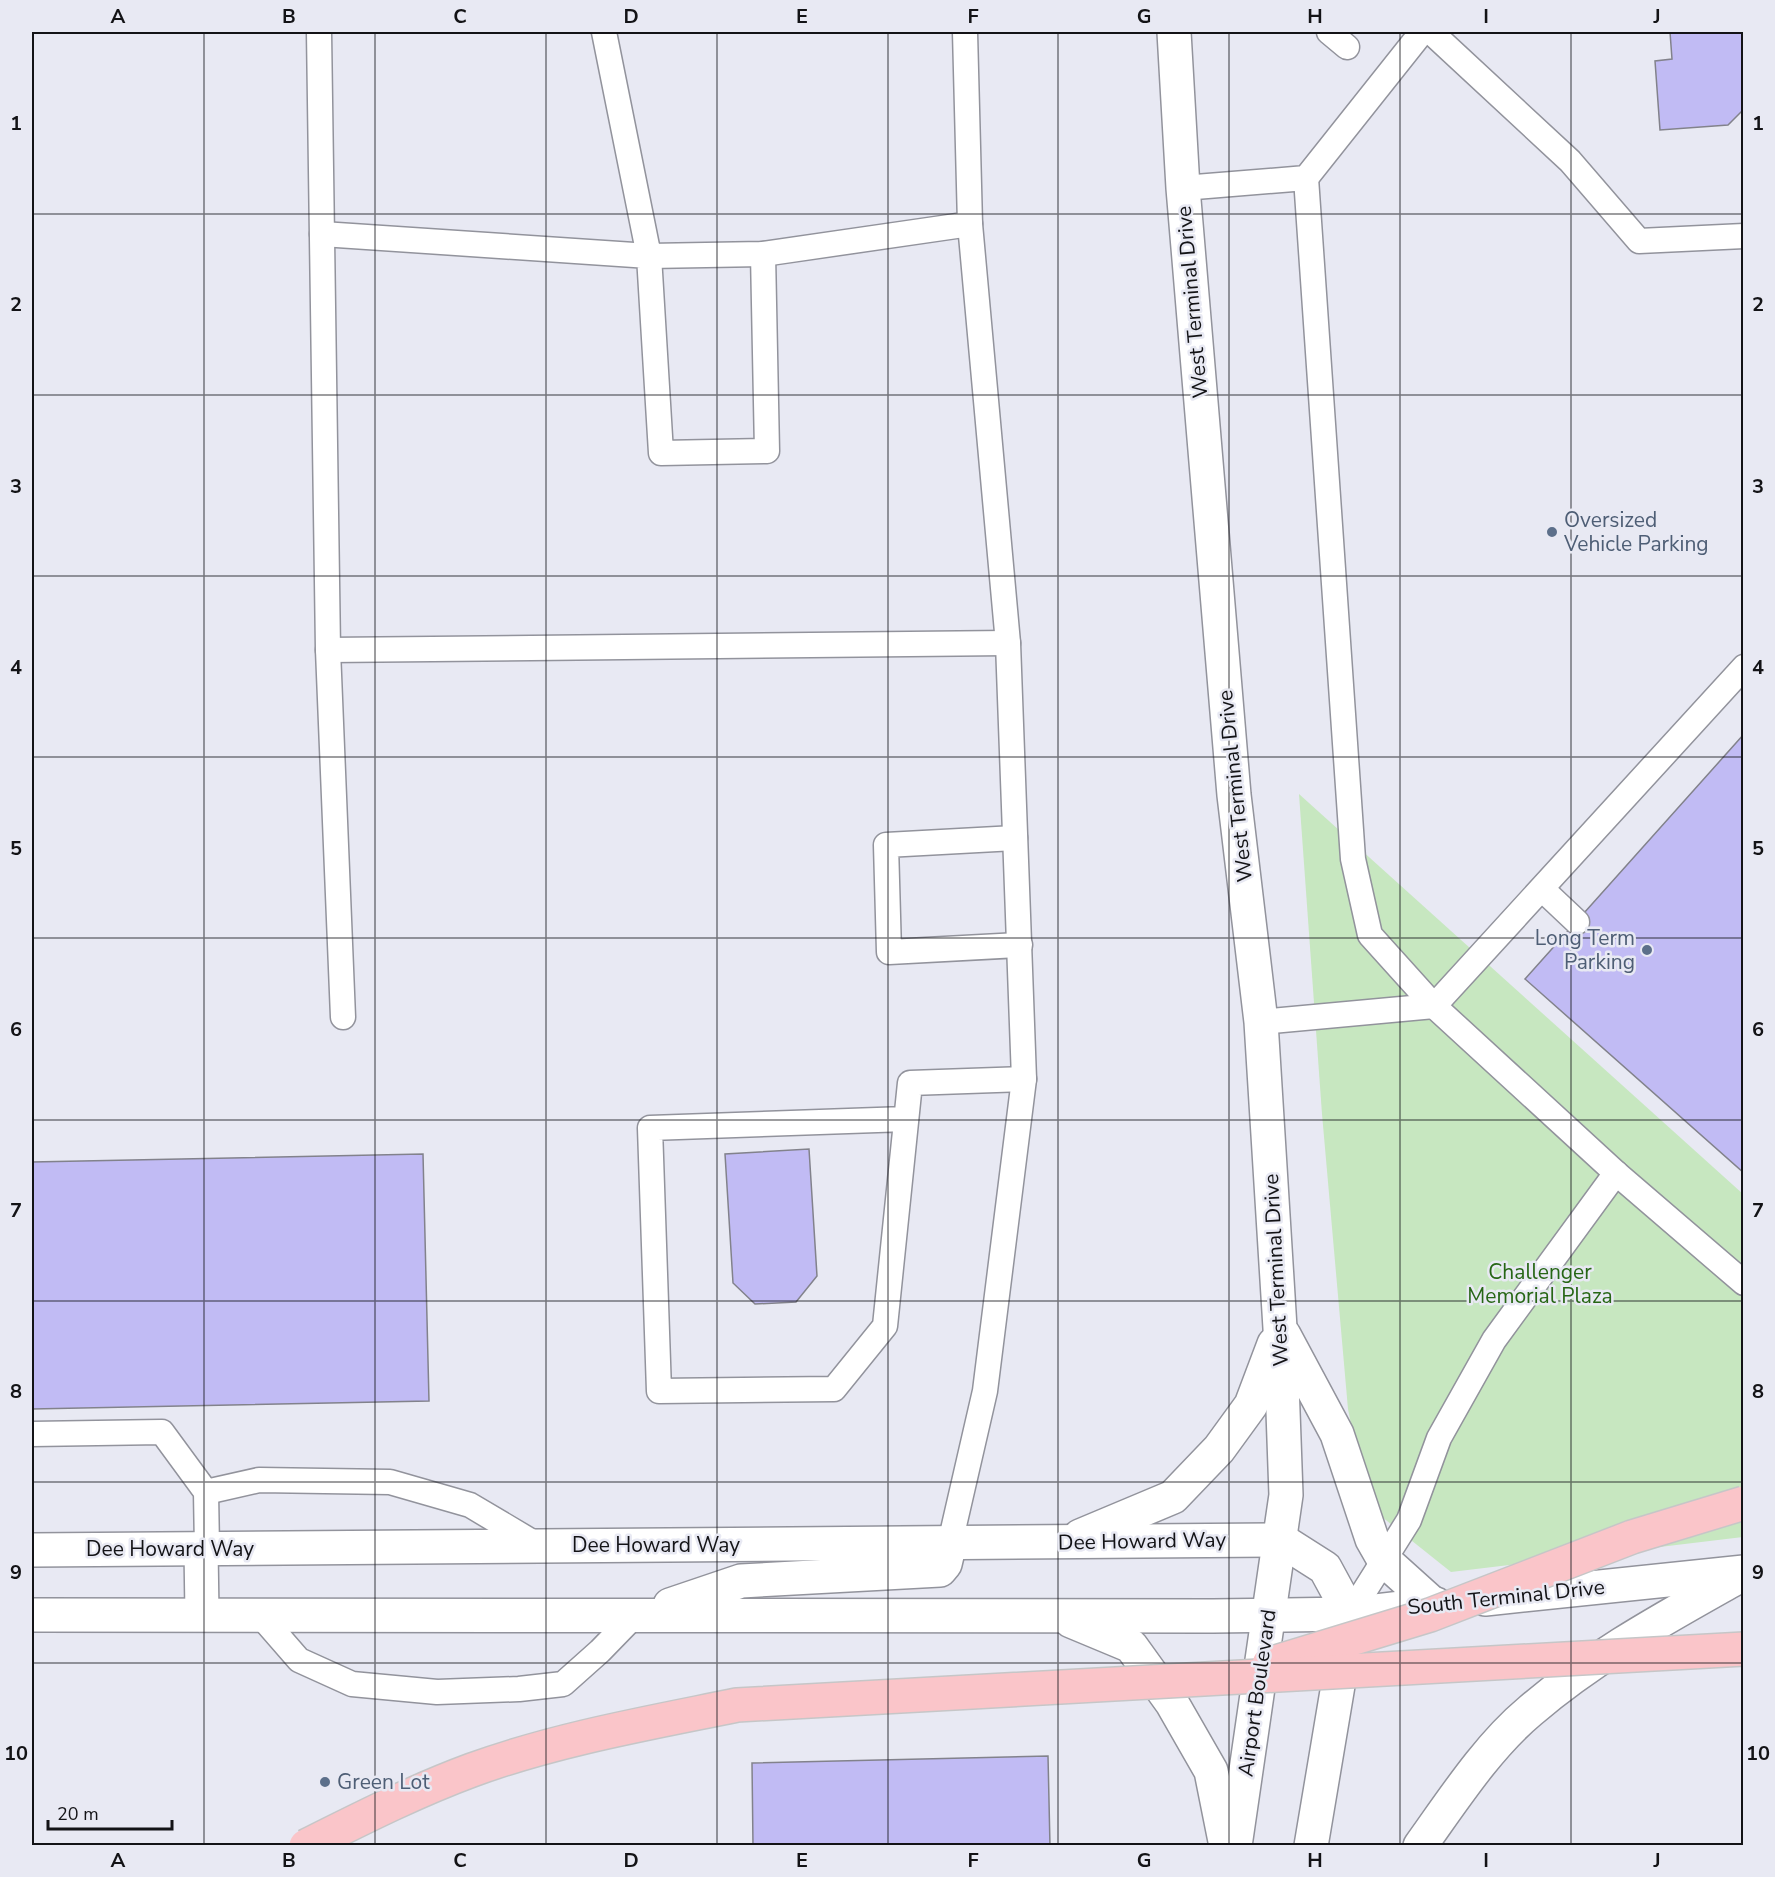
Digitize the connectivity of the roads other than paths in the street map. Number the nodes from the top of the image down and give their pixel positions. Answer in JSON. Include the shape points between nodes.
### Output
{"nodes":[{"id":1,"x":318,"y":32,"type":"edge"},
{"id":2,"x":604,"y":32,"type":"edge"},
{"id":3,"x":965,"y":32,"type":"edge"},
{"id":4,"x":1174,"y":32,"type":"edge"},
{"id":5,"x":1422,"y":32,"type":"edge"},
{"id":6,"x":1431,"y":32,"type":"edge"},
{"id":7,"x":1306,"y":178,"type":"junction"},
{"id":8,"x":1183,"y":188,"type":"junction"},
{"id":9,"x":970,"y":224,"type":"junction"},
{"id":10,"x":322,"y":234,"type":"junction"},
{"id":11,"x":1743,"y":236,"type":"edge"},
{"id":12,"x":763,"y":254,"type":"junction"},
{"id":13,"x":649,"y":256,"type":"junction"},
{"id":14,"x":1008,"y":644,"type":"junction"},
{"id":15,"x":328,"y":650,"type":"junction"},
{"id":16,"x":1743,"y":667,"type":"edge"},
{"id":17,"x":1015,"y":838,"type":"junction"},
{"id":18,"x":1542,"y":889,"type":"junction"},
{"id":19,"x":1577,"y":922,"type":"dead end"},
{"id":20,"x":1020,"y":945,"type":"junction"},
{"id":21,"x":1434,"y":1006,"type":"junction"},
{"id":22,"x":344,"y":1017,"type":"dead end"},
{"id":23,"x":1261,"y":1022,"type":"junction"},
{"id":24,"x":1024,"y":1079,"type":"junction"},
{"id":25,"x":906,"y":1119,"type":"junction"},
{"id":26,"x":1616,"y":1173,"type":"junction"},
{"id":27,"x":1743,"y":1283,"type":"edge"},
{"id":28,"x":1280,"y":1328,"type":"junction"},
{"id":29,"x":32,"y":1434,"type":"edge"},
{"id":30,"x":206,"y":1492,"type":"junction"},
{"id":31,"x":1743,"y":1503,"type":"edge"},
{"id":32,"x":1281,"y":1540,"type":"junction"},
{"id":33,"x":1066,"y":1542,"type":"junction"},
{"id":34,"x":951,"y":1543,"type":"junction"},
{"id":35,"x":539,"y":1546,"type":"junction"},
{"id":36,"x":204,"y":1549,"type":"junction"},
{"id":37,"x":32,"y":1550,"type":"edge"},
{"id":38,"x":1384,"y":1560,"type":"junction"},
{"id":39,"x":1743,"y":1573,"type":"edge"},
{"id":40,"x":1434,"y":1605,"type":"junction"},
{"id":41,"x":202,"y":1614,"type":"junction"},
{"id":42,"x":259,"y":1614,"type":"junction"},
{"id":43,"x":639,"y":1614,"type":"junction"},
{"id":44,"x":1350,"y":1614,"type":"junction"},
{"id":45,"x":32,"y":1615,"type":"edge"},
{"id":46,"x":1056,"y":1615,"type":"junction"},
{"id":47,"x":1269,"y":1615,"type":"junction"},
{"id":48,"x":1743,"y":1649,"type":"edge"},
{"id":49,"x":1222,"y":1679,"type":"junction"},
{"id":50,"x":306,"y":1845,"type":"edge"},
{"id":51,"x":1226,"y":1845,"type":"edge"},
{"id":52,"x":1235,"y":1845,"type":"edge"},
{"id":53,"x":1311,"y":1845,"type":"edge"},
{"id":54,"x":1420,"y":1845,"type":"edge"}],
"edges":[{"from":1,"to":10,"type":"lane"},
{"from":2,"to":13,"type":"lane"},
{"from":3,"to":9,"type":"lane"},
{"from":4,"to":8,"type":"main road","name":"West Terminal Drive"},
{"from":5,"to":7,"type":"lane"},
{"from":6,"to":11,"type":"lane","via":[[1569,161],[1639,241]]},
{"from":7,"to":8,"type":"lane"},
{"from":7,"to":21,"type":"lane","via":[[1353,859],[1370,935]]},
{"from":8,"to":23,"type":"main road","name":"West Terminal Drive","via":[[1234,795]]},
{"from":9,"to":12,"type":"lane"},
{"from":9,"to":14,"type":"lane"},
{"from":10,"to":13,"type":"lane"},
{"from":10,"to":15,"type":"lane"},
{"from":12,"to":13,"type":"lane"},
{"from":12,"to":13,"type":"lane","via":[[767,451],[673,453],[661,453]]},
{"from":14,"to":15,"type":"lane"},
{"from":14,"to":17,"type":"lane"},
{"from":15,"to":22,"type":"lane"},
{"from":16,"to":18,"type":"lane"},
{"from":17,"to":20,"type":"lane"},
{"from":17,"to":20,"type":"lane","via":[[886,845],[889,952]]},
{"from":18,"to":19,"type":"lane"},
{"from":18,"to":21,"type":"lane"},
{"from":20,"to":24,"type":"lane"},
{"from":21,"to":23,"type":"lane"},
{"from":21,"to":26,"type":"lane"},
{"from":23,"to":28,"type":"main road","name":"West Terminal Drive"},
{"from":24,"to":25,"type":"lane","via":[[910,1083]]},
{"from":24,"to":34,"type":"lane","via":[[985,1391]]},
{"from":25,"to":25,"type":"lane","via":[[885,1326],[834,1389],[659,1391],[650,1128]]},
{"from":26,"to":27,"type":"lane"},
{"from":26,"to":38,"type":"lane","via":[[1494,1340],[1439,1438],[1409,1520]]},
{"from":28,"to":32,"type":"main road","name":"West Terminal Drive","via":[[1286,1496]]},
{"from":28,"to":33,"type":"main road","via":[[1251,1405],[1219,1449],[1173,1497]]},
{"from":28,"to":38,"type":"main road","via":[[1337,1434],[1368,1528]]},
{"from":29,"to":30,"type":"lane","via":[[162,1432]]},
{"from":30,"to":35,"type":"lane","via":[[259,1480],[390,1482],[470,1505]]},
{"from":30,"to":36,"type":"lane"},
{"from":31,"to":49,"type":"highway","bridge":true,"via":[[1632,1537],[1430,1615]]},
{"from":32,"to":33,"type":"main road","name":"Dee Howard Way"},
{"from":32,"to":44,"type":"main road","via":[[1324,1568]]},
{"from":32,"to":47,"type":"main road","name":"Airport Boulevard"},
{"from":33,"to":34,"type":"main road","name":"Dee Howard Way"},
{"from":34,"to":35,"type":"main road","name":"Dee Howard Way"},
{"from":34,"to":43,"type":"main road","via":[[940,1570],[741,1581]]},
{"from":35,"to":36,"type":"main road","name":"Dee Howard Way"},
{"from":36,"to":37,"type":"main road","name":"Dee Howard Way"},
{"from":36,"to":41,"type":"main road"},
{"from":38,"to":40,"type":"main road"},
{"from":38,"to":44,"type":"lane"},
{"from":39,"to":40,"type":"main road","name":"South Terminal Drive"},
{"from":39,"to":54,"type":"main road","via":[[1618,1644],[1529,1712],[1473,1772]]},
{"from":40,"to":44,"type":"main road","name":"South Terminal Drive"},
{"from":41,"to":42,"type":"main road"},
{"from":41,"to":45,"type":"main road"},
{"from":42,"to":43,"type":"main road"},
{"from":42,"to":43,"type":"lane","via":[[299,1660],[352,1684],[437,1692],[563,1684]]},
{"from":43,"to":46,"type":"main road"},
{"from":44,"to":47,"type":"main road","name":"South Terminal Drive"},
{"from":44,"to":53,"type":"main road"},
{"from":46,"to":47,"type":"main road"},
{"from":46,"to":51,"type":"main road","via":[[1131,1647],[1172,1704],[1211,1772]]},
{"from":47,"to":52,"type":"main road","name":"Airport Boulevard"},
{"from":48,"to":49,"type":"highway","bridge":true},
{"from":49,"to":50,"type":"highway","bridge":true,"via":[[737,1705],[609,1731],[472,1770]]}]}
